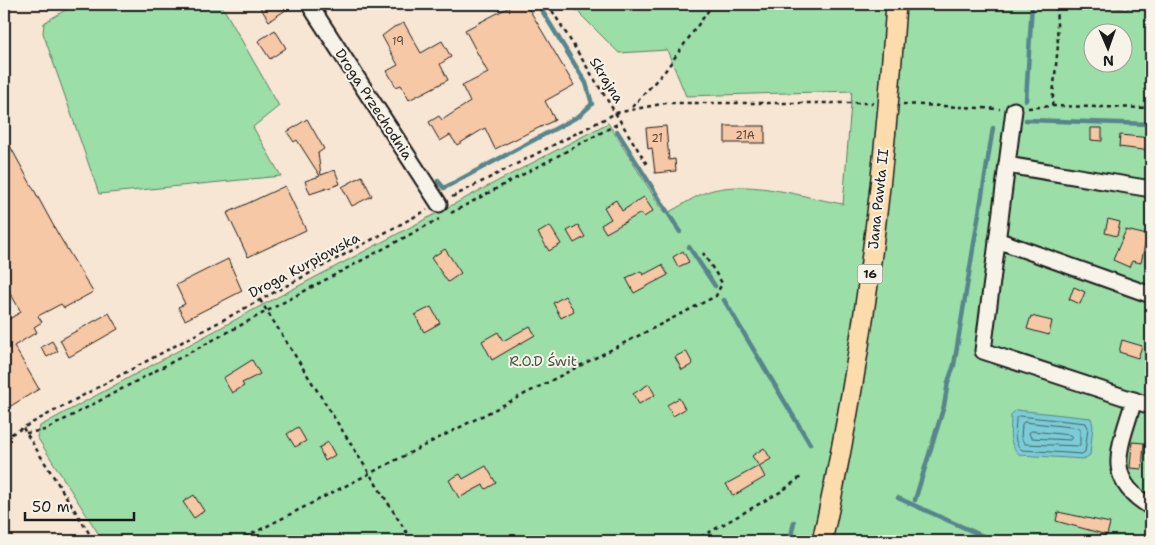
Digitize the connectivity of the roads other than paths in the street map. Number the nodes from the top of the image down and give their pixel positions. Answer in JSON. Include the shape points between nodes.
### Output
{"nodes":[{"id":1,"x":309,"y":4,"type":"edge"},
{"id":2,"x":896,"y":4,"type":"edge"},
{"id":3,"x":1014,"y":110,"type":"road end"},
{"id":4,"x":1007,"y":165,"type":"junction"},
{"id":5,"x":1151,"y":189,"type":"edge"},
{"id":6,"x":439,"y":204,"type":"road end"},
{"id":7,"x":998,"y":240,"type":"junction"},
{"id":8,"x":1151,"y":295,"type":"edge"},
{"id":9,"x":1134,"y":400,"type":"junction"},
{"id":10,"x":1151,"y":406,"type":"edge"},
{"id":11,"x":1151,"y":507,"type":"edge"},
{"id":12,"x":822,"y":541,"type":"edge"}],
"edges":[{"from":1,"to":6,"type":"street","name":"Droga Przechodnia"},
{"from":2,"to":12,"type":"main road","name":"Jana Pawła II","number":"16","via":[[869,279],[851,394]]},
{"from":3,"to":4,"type":"street"},
{"from":4,"to":5,"type":"street"},
{"from":4,"to":7,"type":"street"},
{"from":7,"to":8,"type":"street"},
{"from":7,"to":9,"type":"street","via":[[983,351]]},
{"from":9,"to":10,"type":"street"},
{"from":9,"to":11,"type":"street","via":[[1118,461],[1120,477],[1133,496]]}]}
